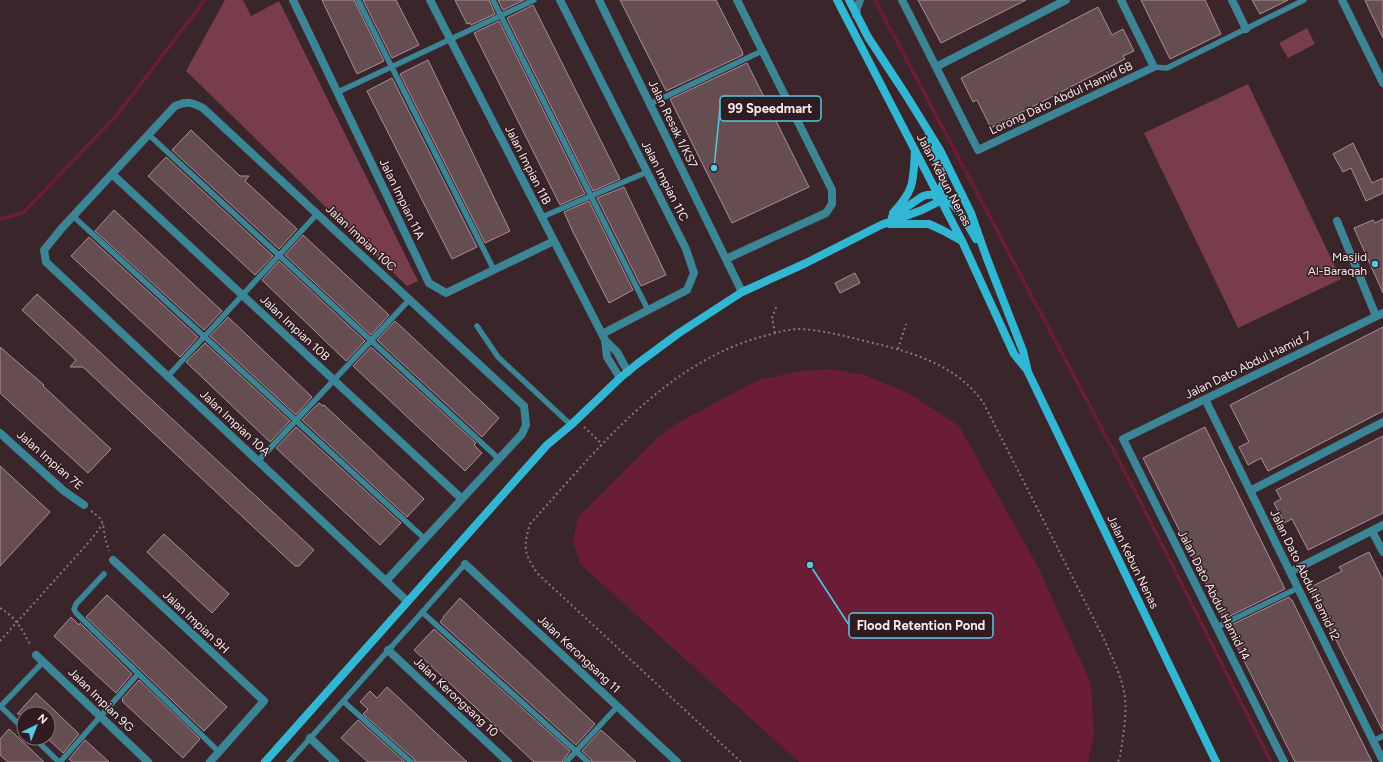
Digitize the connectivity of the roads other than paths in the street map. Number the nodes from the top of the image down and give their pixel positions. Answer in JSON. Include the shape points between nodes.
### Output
{"nodes":[{"id":1,"x":293,"y":0,"type":"edge"},
{"id":2,"x":358,"y":0,"type":"edge"},
{"id":3,"x":430,"y":0,"type":"edge"},
{"id":4,"x":493,"y":0,"type":"edge"},
{"id":5,"x":534,"y":0,"type":"edge"},
{"id":6,"x":560,"y":0,"type":"edge"},
{"id":7,"x":599,"y":0,"type":"edge"},
{"id":8,"x":737,"y":0,"type":"edge"},
{"id":9,"x":849,"y":0,"type":"edge"},
{"id":10,"x":860,"y":0,"type":"edge"},
{"id":11,"x":902,"y":0,"type":"edge"},
{"id":12,"x":1066,"y":0,"type":"edge"},
{"id":13,"x":1121,"y":0,"type":"edge"},
{"id":14,"x":1232,"y":0,"type":"edge"},
{"id":15,"x":1304,"y":0,"type":"edge"},
{"id":16,"x":1342,"y":0,"type":"edge"},
{"id":17,"x":839,"y":1,"type":"edge"},
{"id":18,"x":856,"y":15,"type":"junction"},
{"id":19,"x":501,"y":16,"type":"junction"},
{"id":20,"x":1246,"y":29,"type":"junction"},
{"id":21,"x":450,"y":39,"type":"junction"},
{"id":22,"x":762,"y":51,"type":"junction"},
{"id":23,"x":392,"y":67,"type":"junction"},
{"id":24,"x":936,"y":67,"type":"junction"},
{"id":25,"x":1154,"y":67,"type":"junction"},
{"id":26,"x":1383,"y":83,"type":"edge"},
{"id":27,"x":338,"y":92,"type":"junction"},
{"id":28,"x":650,"y":104,"type":"junction"},
{"id":29,"x":929,"y":133,"type":"junction"},
{"id":30,"x":148,"y":134,"type":"junction"},
{"id":31,"x":915,"y":151,"type":"junction"},
{"id":32,"x":647,"y":172,"type":"junction"},
{"id":33,"x":112,"y":174,"type":"junction"},
{"id":34,"x":591,"y":196,"type":"junction"},
{"id":35,"x":939,"y":196,"type":"junction"},
{"id":36,"x":317,"y":214,"type":"junction"},
{"id":37,"x":73,"y":216,"type":"junction"},
{"id":38,"x":542,"y":217,"type":"junction"},
{"id":39,"x":1337,"y":222,"type":"dead end"},
{"id":40,"x":881,"y":225,"type":"junction"},
{"id":41,"x":554,"y":241,"type":"junction"},
{"id":42,"x":962,"y":242,"type":"junction"},
{"id":43,"x":279,"y":255,"type":"junction"},
{"id":44,"x":986,"y":256,"type":"junction"},
{"id":45,"x":726,"y":259,"type":"junction"},
{"id":46,"x":494,"y":270,"type":"junction"},
{"id":47,"x":742,"y":292,"type":"junction"},
{"id":48,"x":242,"y":295,"type":"junction"},
{"id":49,"x":410,"y":299,"type":"junction"},
{"id":50,"x":648,"y":310,"type":"junction"},
{"id":51,"x":1380,"y":314,"type":"edge"},
{"id":52,"x":477,"y":326,"type":"dead end"},
{"id":53,"x":204,"y":336,"type":"junction"},
{"id":54,"x":603,"y":337,"type":"junction"},
{"id":55,"x":371,"y":341,"type":"junction"},
{"id":56,"x":628,"y":372,"type":"junction"},
{"id":57,"x":1028,"y":372,"type":"junction"},
{"id":58,"x":168,"y":376,"type":"junction"},
{"id":59,"x":620,"y":378,"type":"junction"},
{"id":60,"x":334,"y":380,"type":"junction"},
{"id":61,"x":1205,"y":399,"type":"junction"},
{"id":62,"x":296,"y":420,"type":"junction"},
{"id":63,"x":1383,"y":422,"type":"edge"},
{"id":64,"x":574,"y":423,"type":"junction"},
{"id":65,"x":0,"y":432,"type":"edge"},
{"id":66,"x":1123,"y":439,"type":"joint"},
{"id":67,"x":499,"y":459,"type":"junction"},
{"id":68,"x":258,"y":461,"type":"junction"},
{"id":69,"x":1250,"y":491,"type":"junction"},
{"id":70,"x":462,"y":499,"type":"junction"},
{"id":71,"x":84,"y":505,"type":"road end"},
{"id":72,"x":1383,"y":526,"type":"edge"},
{"id":73,"x":1372,"y":531,"type":"junction"},
{"id":74,"x":425,"y":539,"type":"junction"},
{"id":75,"x":1383,"y":552,"type":"edge"},
{"id":76,"x":112,"y":560,"type":"road end"},
{"id":77,"x":466,"y":564,"type":"joint"},
{"id":78,"x":1290,"y":572,"type":"junction"},
{"id":79,"x":104,"y":574,"type":"dead end"},
{"id":80,"x":386,"y":581,"type":"junction"},
{"id":81,"x":1298,"y":588,"type":"junction"},
{"id":82,"x":407,"y":601,"type":"junction"},
{"id":83,"x":422,"y":612,"type":"junction"},
{"id":84,"x":1217,"y":627,"type":"junction"},
{"id":85,"x":388,"y":650,"type":"junction"},
{"id":86,"x":36,"y":655,"type":"road end"},
{"id":87,"x":43,"y":662,"type":"junction"},
{"id":88,"x":138,"y":674,"type":"junction"},
{"id":89,"x":343,"y":701,"type":"junction"},
{"id":90,"x":617,"y":706,"type":"junction"},
{"id":91,"x":0,"y":707,"type":"edge"},
{"id":92,"x":100,"y":716,"type":"junction"},
{"id":93,"x":16,"y":722,"type":"edge"},
{"id":94,"x":1383,"y":736,"type":"edge"},
{"id":95,"x":310,"y":738,"type":"junction"},
{"id":96,"x":1373,"y":741,"type":"junction"},
{"id":97,"x":42,"y":746,"type":"edge"},
{"id":98,"x":576,"y":751,"type":"junction"},
{"id":99,"x":219,"y":752,"type":"junction"},
{"id":100,"x":1383,"y":761,"type":"edge"},
{"id":101,"x":59,"y":762,"type":"edge"},
{"id":102,"x":148,"y":762,"type":"edge"},
{"id":103,"x":210,"y":762,"type":"edge"},
{"id":104,"x":265,"y":762,"type":"edge"},
{"id":105,"x":289,"y":762,"type":"edge"},
{"id":106,"x":335,"y":762,"type":"edge"},
{"id":107,"x":412,"y":762,"type":"edge"},
{"id":108,"x":508,"y":762,"type":"edge"},
{"id":109,"x":566,"y":762,"type":"edge"},
{"id":110,"x":588,"y":762,"type":"edge"},
{"id":111,"x":677,"y":762,"type":"edge"},
{"id":112,"x":1216,"y":762,"type":"edge"},
{"id":113,"x":1284,"y":762,"type":"edge"}],
"edges":[{"from":1,"to":27,"type":"street","name":"Jalan Impian 11A"},
{"from":2,"to":23,"type":"lane"},
{"from":3,"to":21,"type":"street","name":"Jalan Impian 11B"},
{"from":4,"to":19,"type":"lane"},
{"from":5,"to":19,"type":"lane"},
{"from":6,"to":32,"type":"street","name":"Jalan Impian 11C"},
{"from":7,"to":28,"type":"street","name":"Jalan Resak 1/KS7"},
{"from":8,"to":22,"type":"street"},
{"from":9,"to":18,"type":"street","name":"Jalan Kebun Nenas"},
{"from":10,"to":18,"type":"street"},
{"from":11,"to":24,"type":"street"},
{"from":12,"to":24,"type":"street"},
{"from":13,"to":25,"type":"street"},
{"from":14,"to":20,"type":"street"},
{"from":15,"to":20,"type":"lane"},
{"from":16,"to":26,"type":"street"},
{"from":17,"to":31,"type":"street","name":"Jalan Kebun Nenas"},
{"from":18,"to":29,"type":"street","name":"Jalan Kebun Nenas"},
{"from":19,"to":21,"type":"lane"},
{"from":19,"to":34,"type":"lane"},
{"from":20,"to":25,"type":"lane","via":[[1168,68]]},
{"from":21,"to":23,"type":"lane"},
{"from":21,"to":38,"type":"street","name":"Jalan Impian 11B"},
{"from":22,"to":28,"type":"lane"},
{"from":22,"to":45,"type":"street","via":[[832,190],[832,204],[826,213]]},
{"from":23,"to":27,"type":"lane"},
{"from":23,"to":46,"type":"lane"},
{"from":24,"to":25,"type":"street","name":"Lorong Dato Abdul Hamid 6B","via":[[978,150]]},
{"from":27,"to":46,"type":"street","name":"Jalan Impian 11A","via":[[429,283],[446,293]]},
{"from":28,"to":45,"type":"street","name":"Jalan Resak 1/KS7"},
{"from":29,"to":35,"type":"street","via":[[943,179]]},
{"from":29,"to":44,"type":"street","name":"Jalan Kebun Nenas","via":[[972,213]]},
{"from":30,"to":33,"type":"street"},
{"from":30,"to":36,"type":"street","name":"Jalan Impian 10C","via":[[175,106],[192,102],[203,108]]},
{"from":30,"to":43,"type":"lane"},
{"from":31,"to":35,"type":"street","name":"Jalan Kebun Nenas"},
{"from":31,"to":40,"type":"street","via":[[912,185],[908,195]]},
{"from":32,"to":34,"type":"lane"},
{"from":32,"to":50,"type":"street","name":"Jalan Impian 11C","via":[[686,249],[694,273],[687,290]]},
{"from":33,"to":37,"type":"street"},
{"from":33,"to":48,"type":"street","name":"Jalan Impian 10B"},
{"from":34,"to":38,"type":"lane"},
{"from":34,"to":50,"type":"lane"},
{"from":35,"to":40,"type":"street","via":[[933,205]]},
{"from":35,"to":40,"type":"street","via":[[923,196]]},
{"from":35,"to":42,"type":"street","name":"Jalan Kebun Nenas"},
{"from":35,"to":44,"type":"street","via":[[950,202],[962,214]]},
{"from":36,"to":43,"type":"lane"},
{"from":36,"to":49,"type":"street","name":"Jalan Impian 10C"},
{"from":37,"to":53,"type":"lane"},
{"from":37,"to":58,"type":"street","name":"Jalan Impian 10A","via":[[44,250],[46,262]]},
{"from":38,"to":41,"type":"street","name":"Jalan Impian 11B"},
{"from":39,"to":51,"type":"street"},
{"from":40,"to":42,"type":"street","via":[[929,224]]},
{"from":40,"to":47,"type":"street"},
{"from":41,"to":46,"type":"street","name":"Jalan Impian 11A"},
{"from":41,"to":54,"type":"street","name":"Jalan Impian 11B"},
{"from":42,"to":57,"type":"street","name":"Jalan Kebun Nenas","via":[[1014,354]]},
{"from":43,"to":48,"type":"lane"},
{"from":43,"to":55,"type":"lane"},
{"from":44,"to":57,"type":"street","name":"Jalan Kebun Nenas","via":[[1023,351]]},
{"from":45,"to":47,"type":"street","name":"Jalan Resak 1/KS7"},
{"from":47,"to":56,"type":"street","via":[[679,333]]},
{"from":48,"to":53,"type":"lane"},
{"from":48,"to":60,"type":"street","name":"Jalan Impian 10B"},
{"from":49,"to":55,"type":"lane"},
{"from":49,"to":67,"type":"street","name":"Jalan Impian 10C","via":[[524,406],[526,425],[522,434]]},
{"from":50,"to":54,"type":"street","name":"Jalan Impian 11C"},
{"from":51,"to":61,"type":"street","name":"Jalan Dato Abdul Hamid 7"},
{"from":52,"to":64,"type":"lane","via":[[498,357]]},
{"from":53,"to":58,"type":"lane"},
{"from":53,"to":62,"type":"lane"},
{"from":54,"to":56,"type":"street","name":"Jalan Impian 11B","via":[[617,352]]},
{"from":54,"to":59,"type":"street","name":"Jalan Impian 11B","via":[[607,357]]},
{"from":55,"to":60,"type":"lane"},
{"from":55,"to":67,"type":"lane"},
{"from":56,"to":59,"type":"street"},
{"from":57,"to":112,"type":"street","name":"Jalan Kebun Nenas"},
{"from":58,"to":68,"type":"street","name":"Jalan Impian 10A"},
{"from":59,"to":64,"type":"street"},
{"from":60,"to":62,"type":"lane"},
{"from":60,"to":70,"type":"street","name":"Jalan Impian 10B"},
{"from":61,"to":66,"type":"street","name":"Jalan Dato Abdul Hamid 7"},
{"from":61,"to":69,"type":"street","name":"Jalan Dato Abdul Hamid 12"},
{"from":62,"to":68,"type":"lane"},
{"from":62,"to":74,"type":"lane"},
{"from":63,"to":69,"type":"street"},
{"from":64,"to":82,"type":"street","via":[[548,445]]},
{"from":65,"to":71,"type":"street","name":"Jalan Impian 7E","via":[[64,491]]},
{"from":66,"to":84,"type":"street","name":"Jalan Dato Abdul Hamid 14"},
{"from":67,"to":70,"type":"street"},
{"from":68,"to":80,"type":"street","name":"Jalan Impian 10A"},
{"from":69,"to":78,"type":"street","name":"Jalan Dato Abdul Hamid 12"},
{"from":70,"to":74,"type":"street"},
{"from":72,"to":73,"type":"street"},
{"from":73,"to":75,"type":"street"},
{"from":73,"to":78,"type":"street"},
{"from":74,"to":80,"type":"street"},
{"from":76,"to":99,"type":"street","name":"Jalan Impian 9H","via":[[264,702]]},
{"from":77,"to":83,"type":"lane"},
{"from":77,"to":90,"type":"street","name":"Jalan Kerongsang 11"},
{"from":78,"to":81,"type":"street","name":"Jalan Dato Abdul Hamid 12"},
{"from":79,"to":88,"type":"lane","via":[[74,609]]},
{"from":80,"to":82,"type":"street","name":"Jalan Impian 10A"},
{"from":81,"to":84,"type":"lane"},
{"from":81,"to":96,"type":"street","name":"Jalan Dato Abdul Hamid 12"},
{"from":82,"to":104,"type":"street"},
{"from":83,"to":85,"type":"lane"},
{"from":83,"to":98,"type":"lane"},
{"from":84,"to":113,"type":"street","name":"Jalan Dato Abdul Hamid 14"},
{"from":85,"to":89,"type":"lane"},
{"from":85,"to":108,"type":"street","name":"Jalan Kerongsang 10"},
{"from":86,"to":87,"type":"street","name":"Jalan Impian 9G"},
{"from":87,"to":91,"type":"lane"},
{"from":87,"to":92,"type":"street","name":"Jalan Impian 9G"},
{"from":88,"to":92,"type":"lane"},
{"from":88,"to":99,"type":"lane"},
{"from":89,"to":95,"type":"lane"},
{"from":89,"to":107,"type":"lane"},
{"from":90,"to":98,"type":"lane"},
{"from":90,"to":111,"type":"street","name":"Jalan Kerongsang 11"},
{"from":91,"to":93,"type":"lane"},
{"from":92,"to":101,"type":"lane"},
{"from":92,"to":102,"type":"street","name":"Jalan Impian 9G"},
{"from":94,"to":96,"type":"lane"},
{"from":95,"to":105,"type":"lane"},
{"from":95,"to":106,"type":"street"},
{"from":96,"to":100,"type":"street","name":"Jalan Dato Abdul Hamid 12"},
{"from":97,"to":101,"type":"lane"},
{"from":98,"to":109,"type":"lane"},
{"from":98,"to":110,"type":"lane"},
{"from":99,"to":103,"type":"street"}]}
